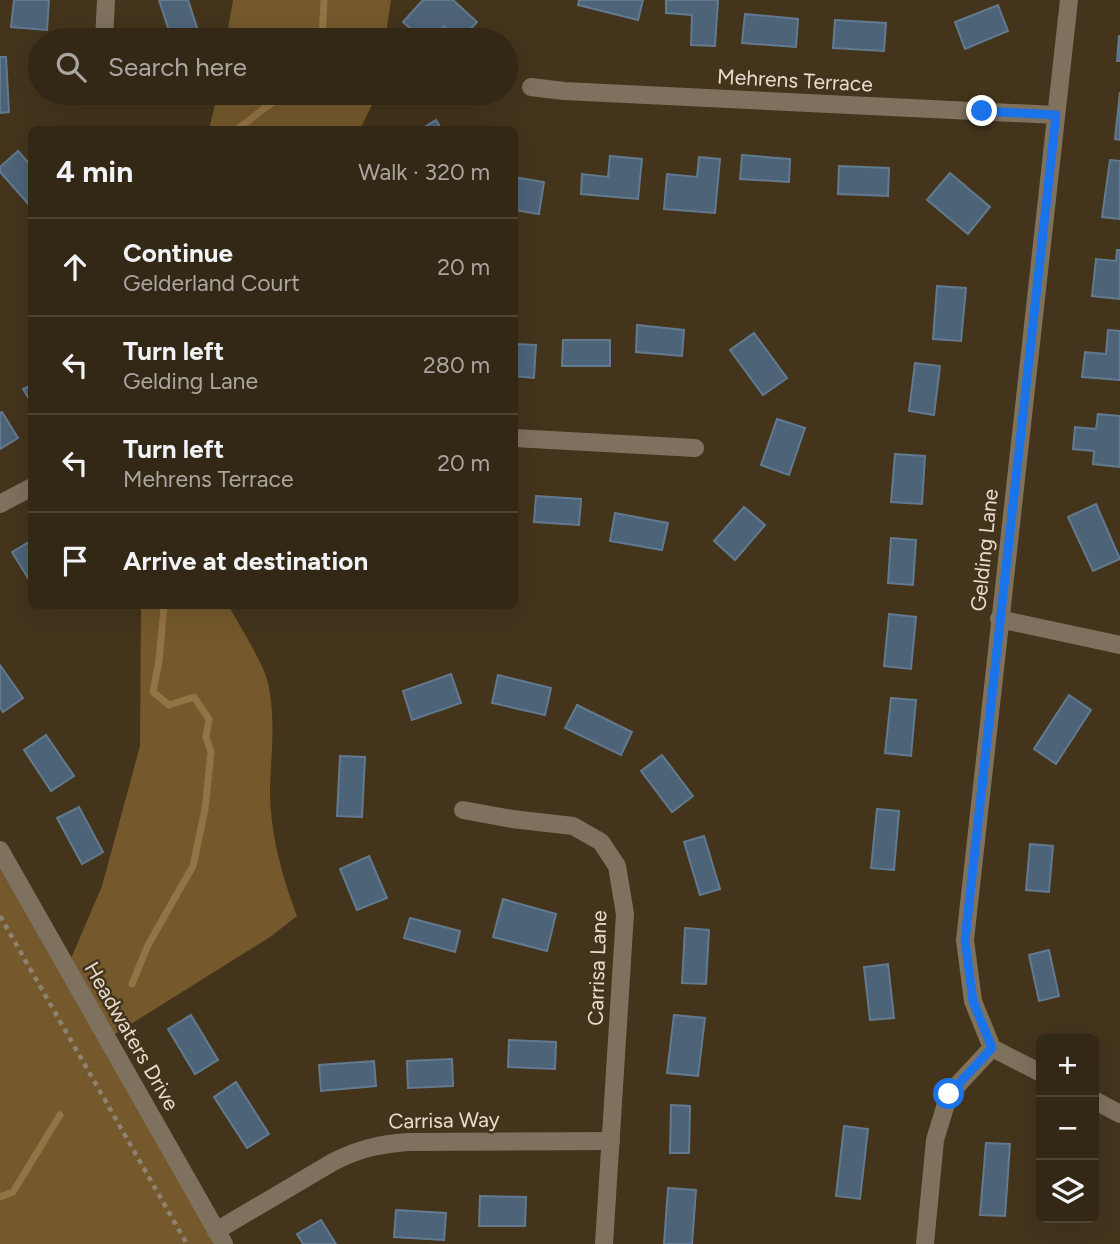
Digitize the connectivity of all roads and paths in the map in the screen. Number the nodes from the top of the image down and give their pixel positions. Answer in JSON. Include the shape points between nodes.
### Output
{"nodes":[{"id":1,"x":106,"y":0,"type":"edge"},
{"id":2,"x":1069,"y":0,"type":"edge"},
{"id":3,"x":105,"y":28,"type":"edge"},
{"id":4,"x":531,"y":87,"type":"dead end"},
{"id":5,"x":1056,"y":115,"type":"junction"},
{"id":6,"x":518,"y":438,"type":"edge"},
{"id":7,"x":695,"y":448,"type":"dead end"},
{"id":8,"x":28,"y":489,"type":"edge"},
{"id":9,"x":0,"y":504,"type":"edge"},
{"id":10,"x":999,"y":619,"type":"junction"},
{"id":11,"x":1120,"y":645,"type":"edge"},
{"id":12,"x":463,"y":810,"type":"dead end"},
{"id":13,"x":0,"y":850,"type":"edge"},
{"id":14,"x":0,"y":916,"type":"edge"},
{"id":15,"x":992,"y":1048,"type":"junction"},
{"id":16,"x":1036,"y":1070,"type":"edge"},
{"id":17,"x":1099,"y":1103,"type":"edge"},
{"id":18,"x":1120,"y":1114,"type":"edge"},
{"id":19,"x":611,"y":1142,"type":"junction"},
{"id":20,"x":220,"y":1238,"type":"edge"},
{"id":21,"x":187,"y":1244,"type":"edge"},
{"id":22,"x":604,"y":1244,"type":"edge"},
{"id":23,"x":925,"y":1244,"type":"edge"}],
"edges":[{"from":1,"to":3,"type":"street"},
{"from":2,"to":5,"type":"street","name":"Gelding Lane"},
{"from":4,"to":5,"type":"street","name":"Mehrens Terrace"},
{"from":5,"to":10,"type":"street","name":"Gelding Lane"},
{"from":6,"to":7,"type":"street"},
{"from":8,"to":9,"type":"street"},
{"from":10,"to":11,"type":"street"},
{"from":10,"to":15,"type":"street","name":"Gelding Lane","via":[[965,940],[973,1001]]},
{"from":12,"to":19,"type":"street","name":"Carrisa Lane","via":[[573,826],[601,842],[617,866],[625,914]]},
{"from":13,"to":20,"type":"street","name":"Headwaters Drive"},
{"from":14,"to":21,"type":"path"},
{"from":15,"to":16,"type":"street"},
{"from":15,"to":23,"type":"street","via":[[949,1094],[935,1140]]},
{"from":17,"to":18,"type":"street"},
{"from":19,"to":20,"type":"street","name":"Carrisa Way","via":[[377,1144],[333,1162]]},
{"from":19,"to":22,"type":"street","name":"Carrisa Lane"}]}
